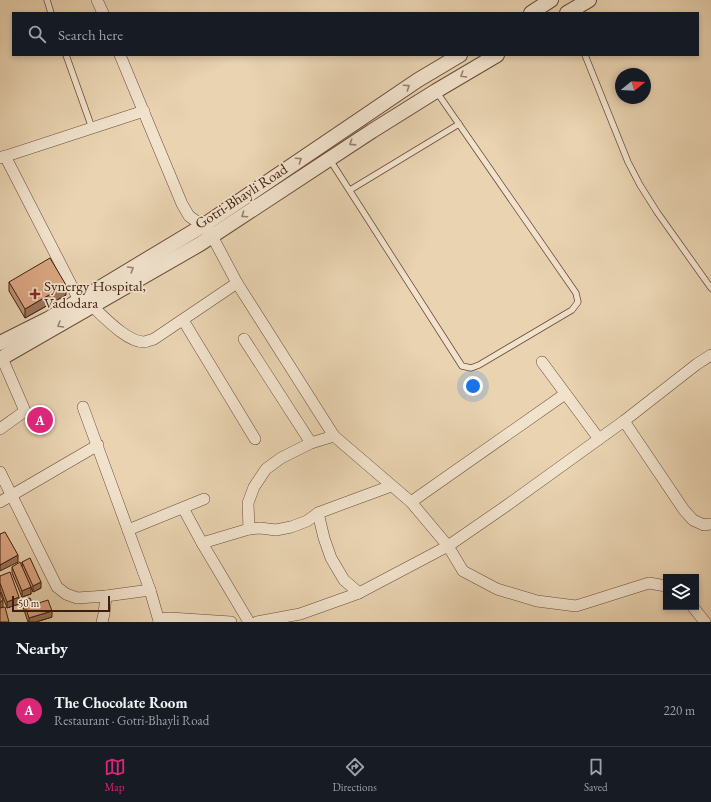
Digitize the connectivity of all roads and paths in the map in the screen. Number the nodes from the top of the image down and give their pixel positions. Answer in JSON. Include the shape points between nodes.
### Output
{"nodes":[{"id":1,"x":47,"y":0,"type":"edge"},
{"id":2,"x":97,"y":0,"type":"edge"},
{"id":3,"x":550,"y":0,"type":"edge"},
{"id":4,"x":589,"y":0,"type":"edge"},
{"id":5,"x":51,"y":12,"type":"edge"},
{"id":6,"x":102,"y":12,"type":"edge"},
{"id":7,"x":532,"y":12,"type":"edge"},
{"id":8,"x":569,"y":12,"type":"edge"},
{"id":9,"x":66,"y":56,"type":"edge"},
{"id":10,"x":120,"y":56,"type":"edge"},
{"id":11,"x":458,"y":56,"type":"edge"},
{"id":12,"x":494,"y":56,"type":"edge"},
{"id":13,"x":584,"y":56,"type":"edge"},
{"id":14,"x":436,"y":91,"type":"junction"},
{"id":15,"x":144,"y":111,"type":"junction"},
{"id":16,"x":459,"y":124,"type":"junction"},
{"id":17,"x":92,"y":128,"type":"junction"},
{"id":18,"x":2,"y":157,"type":"edge"},
{"id":19,"x":329,"y":158,"type":"junction"},
{"id":20,"x":350,"y":190,"type":"junction"},
{"id":21,"x":208,"y":230,"type":"junction"},
{"id":22,"x":238,"y":283,"type":"junction"},
{"id":23,"x":711,"y":288,"type":"edge"},
{"id":24,"x":79,"y":300,"type":"junction"},
{"id":25,"x":92,"y":306,"type":"junction"},
{"id":26,"x":183,"y":320,"type":"junction"},
{"id":27,"x":244,"y":339,"type":"dead end"},
{"id":28,"x":0,"y":343,"type":"edge"},
{"id":29,"x":711,"y":355,"type":"edge"},
{"id":30,"x":1,"y":359,"type":"edge"},
{"id":31,"x":542,"y":362,"type":"dead end"},
{"id":32,"x":565,"y":394,"type":"junction"},
{"id":33,"x":83,"y":408,"type":"dead end"},
{"id":34,"x":624,"y":421,"type":"junction"},
{"id":35,"x":0,"y":429,"type":"edge"},
{"id":36,"x":334,"y":436,"type":"junction"},
{"id":37,"x":255,"y":439,"type":"dead end"},
{"id":38,"x":599,"y":439,"type":"junction"},
{"id":39,"x":311,"y":442,"type":"junction"},
{"id":40,"x":98,"y":445,"type":"junction"},
{"id":41,"x":0,"y":472,"type":"edge"},
{"id":42,"x":391,"y":486,"type":"junction"},
{"id":43,"x":11,"y":496,"type":"junction"},
{"id":44,"x":204,"y":499,"type":"dead end"},
{"id":45,"x":0,"y":502,"type":"edge"},
{"id":46,"x":411,"y":502,"type":"junction"},
{"id":47,"x":183,"y":508,"type":"junction"},
{"id":48,"x":318,"y":513,"type":"junction"},
{"id":49,"x":711,"y":524,"type":"edge"},
{"id":50,"x":249,"y":529,"type":"junction"},
{"id":51,"x":128,"y":530,"type":"junction"},
{"id":52,"x":202,"y":543,"type":"junction"},
{"id":53,"x":448,"y":546,"type":"junction"},
{"id":54,"x":663,"y":585,"type":"edge"},
{"id":55,"x":150,"y":590,"type":"junction"},
{"id":56,"x":359,"y":593,"type":"junction"},
{"id":57,"x":106,"y":596,"type":"junction"},
{"id":58,"x":695,"y":610,"type":"edge"},
{"id":59,"x":159,"y":621,"type":"edge"},
{"id":60,"x":102,"y":622,"type":"edge"},
{"id":61,"x":231,"y":622,"type":"edge"},
{"id":62,"x":249,"y":622,"type":"edge"},
{"id":63,"x":256,"y":622,"type":"edge"},
{"id":64,"x":705,"y":622,"type":"edge"}],
"edges":[{"from":1,"to":5,"type":"lane"},
{"from":2,"to":6,"type":"street"},
{"from":3,"to":7,"type":"street"},
{"from":4,"to":8,"type":"street"},
{"from":9,"to":17,"type":"lane"},
{"from":10,"to":15,"type":"street"},
{"from":21,"to":11,"type":"street","name":"Gotri-Bhayli Road","one_way":true,"via":[[418,80]]},
{"from":12,"to":14,"type":"street","name":"Gotri-Bhayli Road","one_way":true},
{"from":13,"to":23,"type":"lane","via":[[640,186]]},
{"from":14,"to":16,"type":"lane"},
{"from":14,"to":19,"type":"street","name":"Gotri-Bhayli Road","one_way":true},
{"from":15,"to":17,"type":"street"},
{"from":15,"to":21,"type":"street","via":[[182,204],[189,216]]},
{"from":16,"to":20,"type":"lane"},
{"from":16,"to":20,"type":"lane","via":[[576,293],[578,302],[572,310],[479,365],[471,368],[462,366]]},
{"from":17,"to":18,"type":"street"},
{"from":18,"to":24,"type":"street"},
{"from":19,"to":20,"type":"lane"},
{"from":19,"to":21,"type":"street","name":"Gotri-Bhayli Road","one_way":true},
{"from":21,"to":22,"type":"street"},
{"from":24,"to":21,"type":"street","name":"Gotri-Bhayli Road","one_way":true},
{"from":21,"to":25,"type":"street","name":"Gotri-Bhayli Road"},
{"from":22,"to":26,"type":"street"},
{"from":22,"to":36,"type":"street"},
{"from":24,"to":28,"type":"street","name":"Gotri-Bhayli Road"},
{"from":25,"to":26,"type":"street","via":[[126,336],[144,342],[154,339]]},
{"from":25,"to":30,"type":"street","name":"Gotri-Bhayli Road","one_way":true},
{"from":26,"to":37,"type":"street"},
{"from":27,"to":39,"type":"street"},
{"from":29,"to":34,"type":"street"},
{"from":30,"to":35,"type":"street","via":[[25,411]]},
{"from":31,"to":32,"type":"street"},
{"from":32,"to":38,"type":"street"},
{"from":32,"to":46,"type":"street"},
{"from":33,"to":40,"type":"street"},
{"from":34,"to":38,"type":"street"},
{"from":34,"to":49,"type":"street","via":[[684,510],[693,520],[704,525]]},
{"from":36,"to":39,"type":"street"},
{"from":36,"to":42,"type":"street"},
{"from":38,"to":53,"type":"street"},
{"from":39,"to":50,"type":"street","via":[[266,469],[254,486],[248,503]]},
{"from":40,"to":43,"type":"street"},
{"from":40,"to":51,"type":"street"},
{"from":41,"to":43,"type":"street"},
{"from":42,"to":46,"type":"street"},
{"from":42,"to":48,"type":"street"},
{"from":43,"to":45,"type":"street"},
{"from":43,"to":57,"type":"street","via":[[57,587],[77,598]]},
{"from":44,"to":47,"type":"street"},
{"from":46,"to":53,"type":"street"},
{"from":47,"to":51,"type":"street"},
{"from":47,"to":52,"type":"street"},
{"from":48,"to":50,"type":"street","via":[[307,521],[291,527],[276,530]]},
{"from":48,"to":56,"type":"street","via":[[330,558],[344,580]]},
{"from":50,"to":52,"type":"street"},
{"from":51,"to":55,"type":"street"},
{"from":52,"to":62,"type":"street"},
{"from":53,"to":54,"type":"street","via":[[463,571],[497,589],[536,601],[576,606],[649,583]]},
{"from":53,"to":56,"type":"street"},
{"from":55,"to":57,"type":"street"},
{"from":55,"to":59,"type":"street"},
{"from":56,"to":63,"type":"street","via":[[300,614]]},
{"from":57,"to":60,"type":"street"},
{"from":58,"to":64,"type":"street"},
{"from":59,"to":61,"type":"street","via":[[170,618]]}]}
